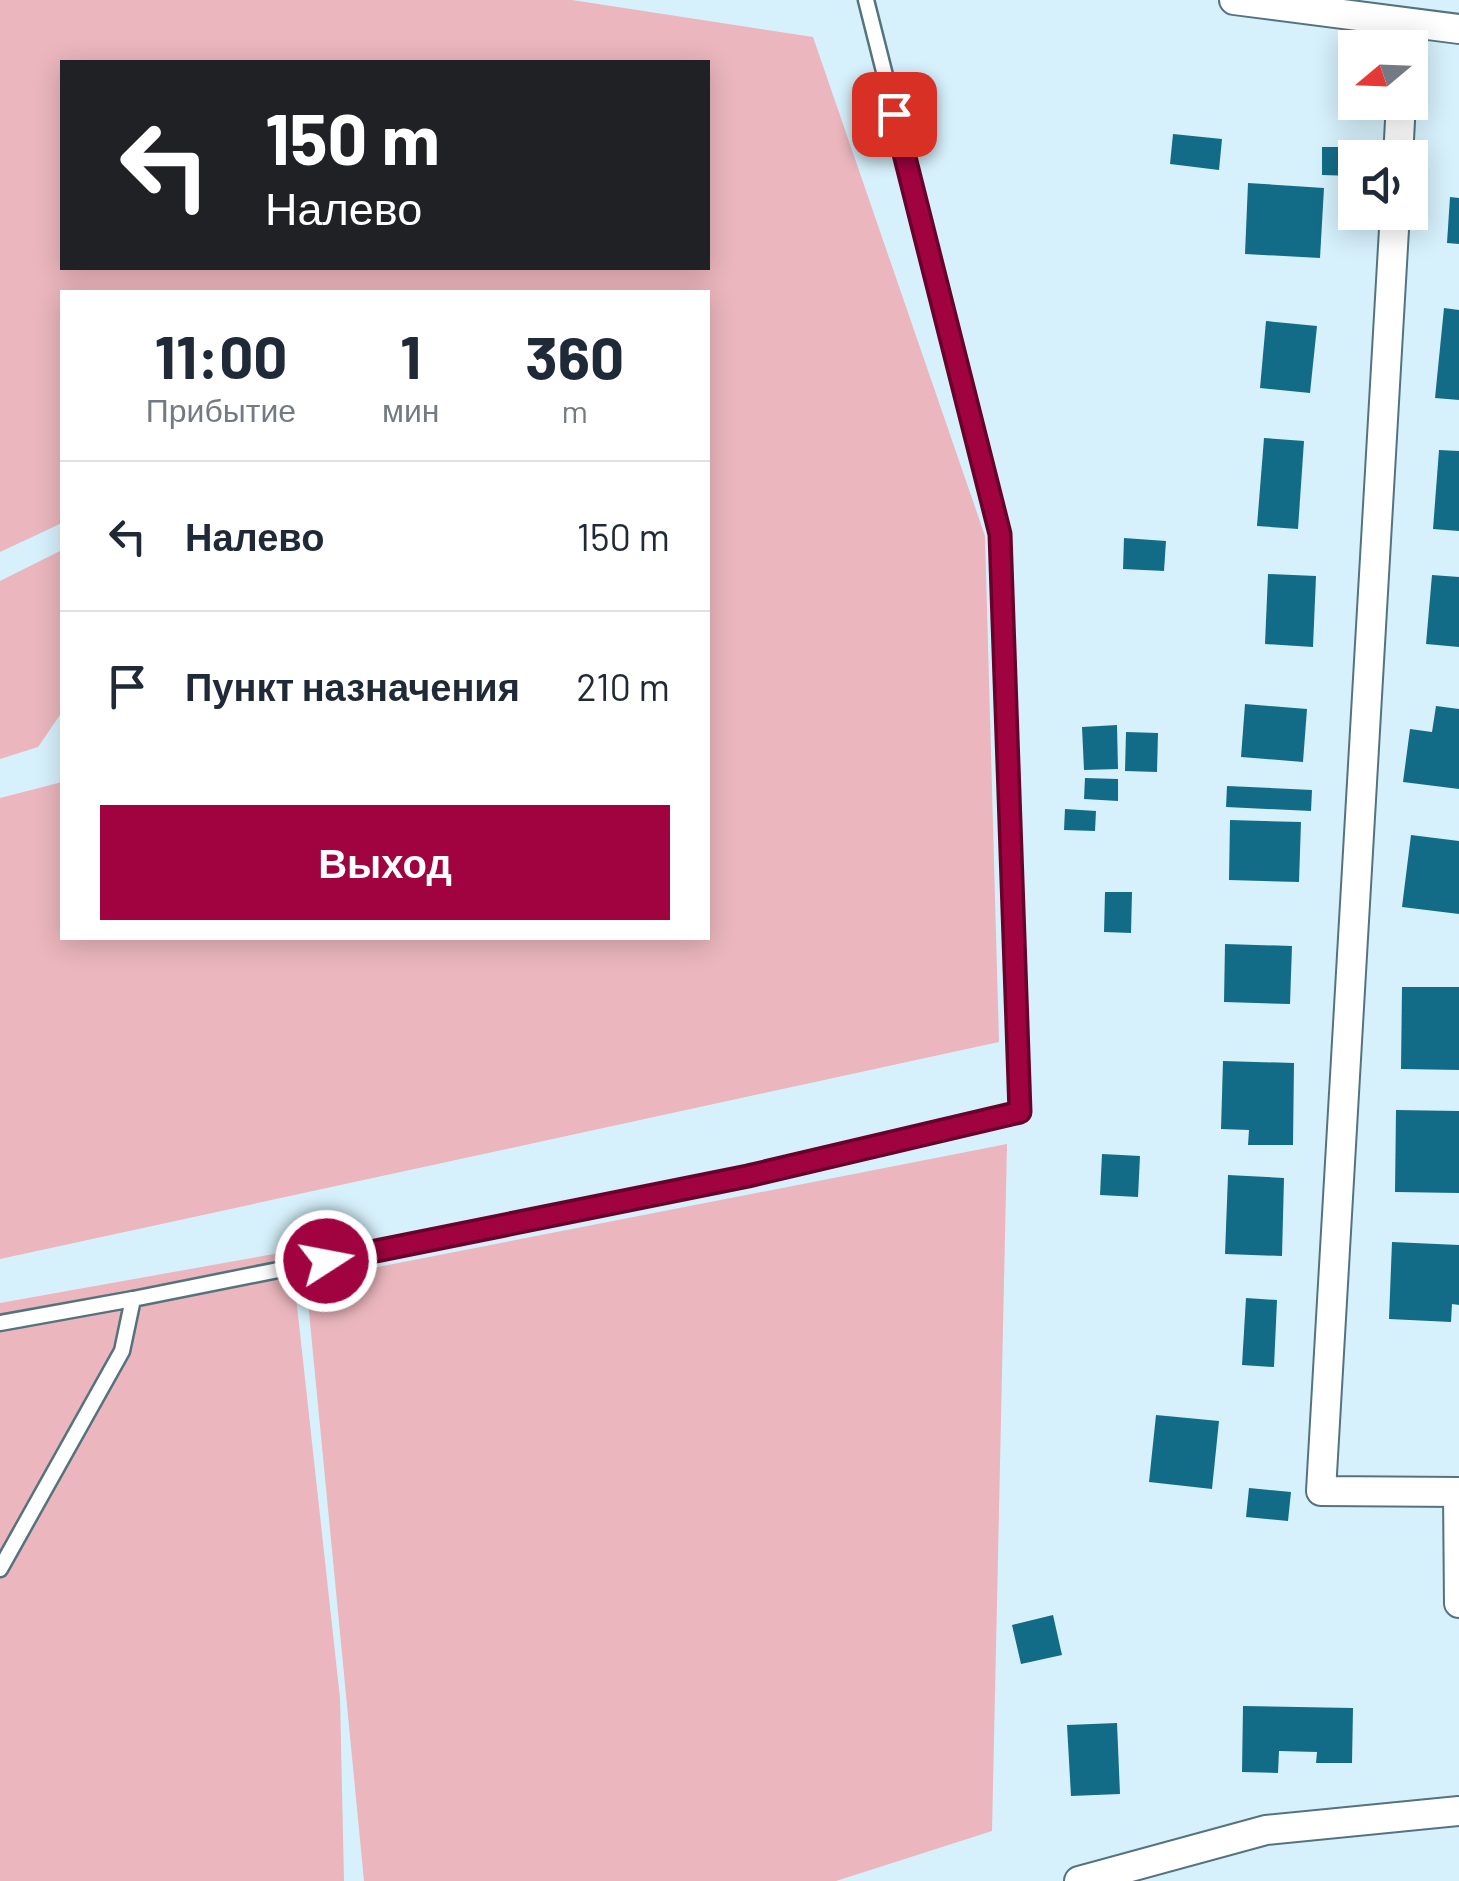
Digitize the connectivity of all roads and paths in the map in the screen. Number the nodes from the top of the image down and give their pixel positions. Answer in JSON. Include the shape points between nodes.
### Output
{"nodes":[{"id":1,"x":866,"y":0,"type":"edge"},
{"id":2,"x":1234,"y":0,"type":"edge"},
{"id":3,"x":1459,"y":29,"type":"edge"},
{"id":4,"x":1381,"y":30,"type":"edge"},
{"id":5,"x":1428,"y":32,"type":"edge"},
{"id":6,"x":1394,"y":230,"type":"edge"},
{"id":7,"x":134,"y":1299,"type":"junction"},
{"id":8,"x":0,"y":1323,"type":"edge"},
{"id":9,"x":1459,"y":1492,"type":"edge"},
{"id":10,"x":0,"y":1570,"type":"edge"},
{"id":11,"x":1459,"y":1603,"type":"edge"},
{"id":12,"x":1459,"y":1811,"type":"edge"},
{"id":13,"x":1079,"y":1881,"type":"edge"}],
"edges":[{"from":1,"to":7,"type":"lane","via":[[1000,534],[1020,1112],[748,1176]]},
{"from":2,"to":4,"type":"street"},
{"from":3,"to":5,"type":"street"},
{"from":6,"to":9,"type":"street","via":[[1320,1490]]},
{"from":7,"to":8,"type":"lane"},
{"from":7,"to":10,"type":"lane","via":[[122,1351]]},
{"from":9,"to":11,"type":"street"},
{"from":12,"to":13,"type":"street","via":[[1266,1830]]}]}
